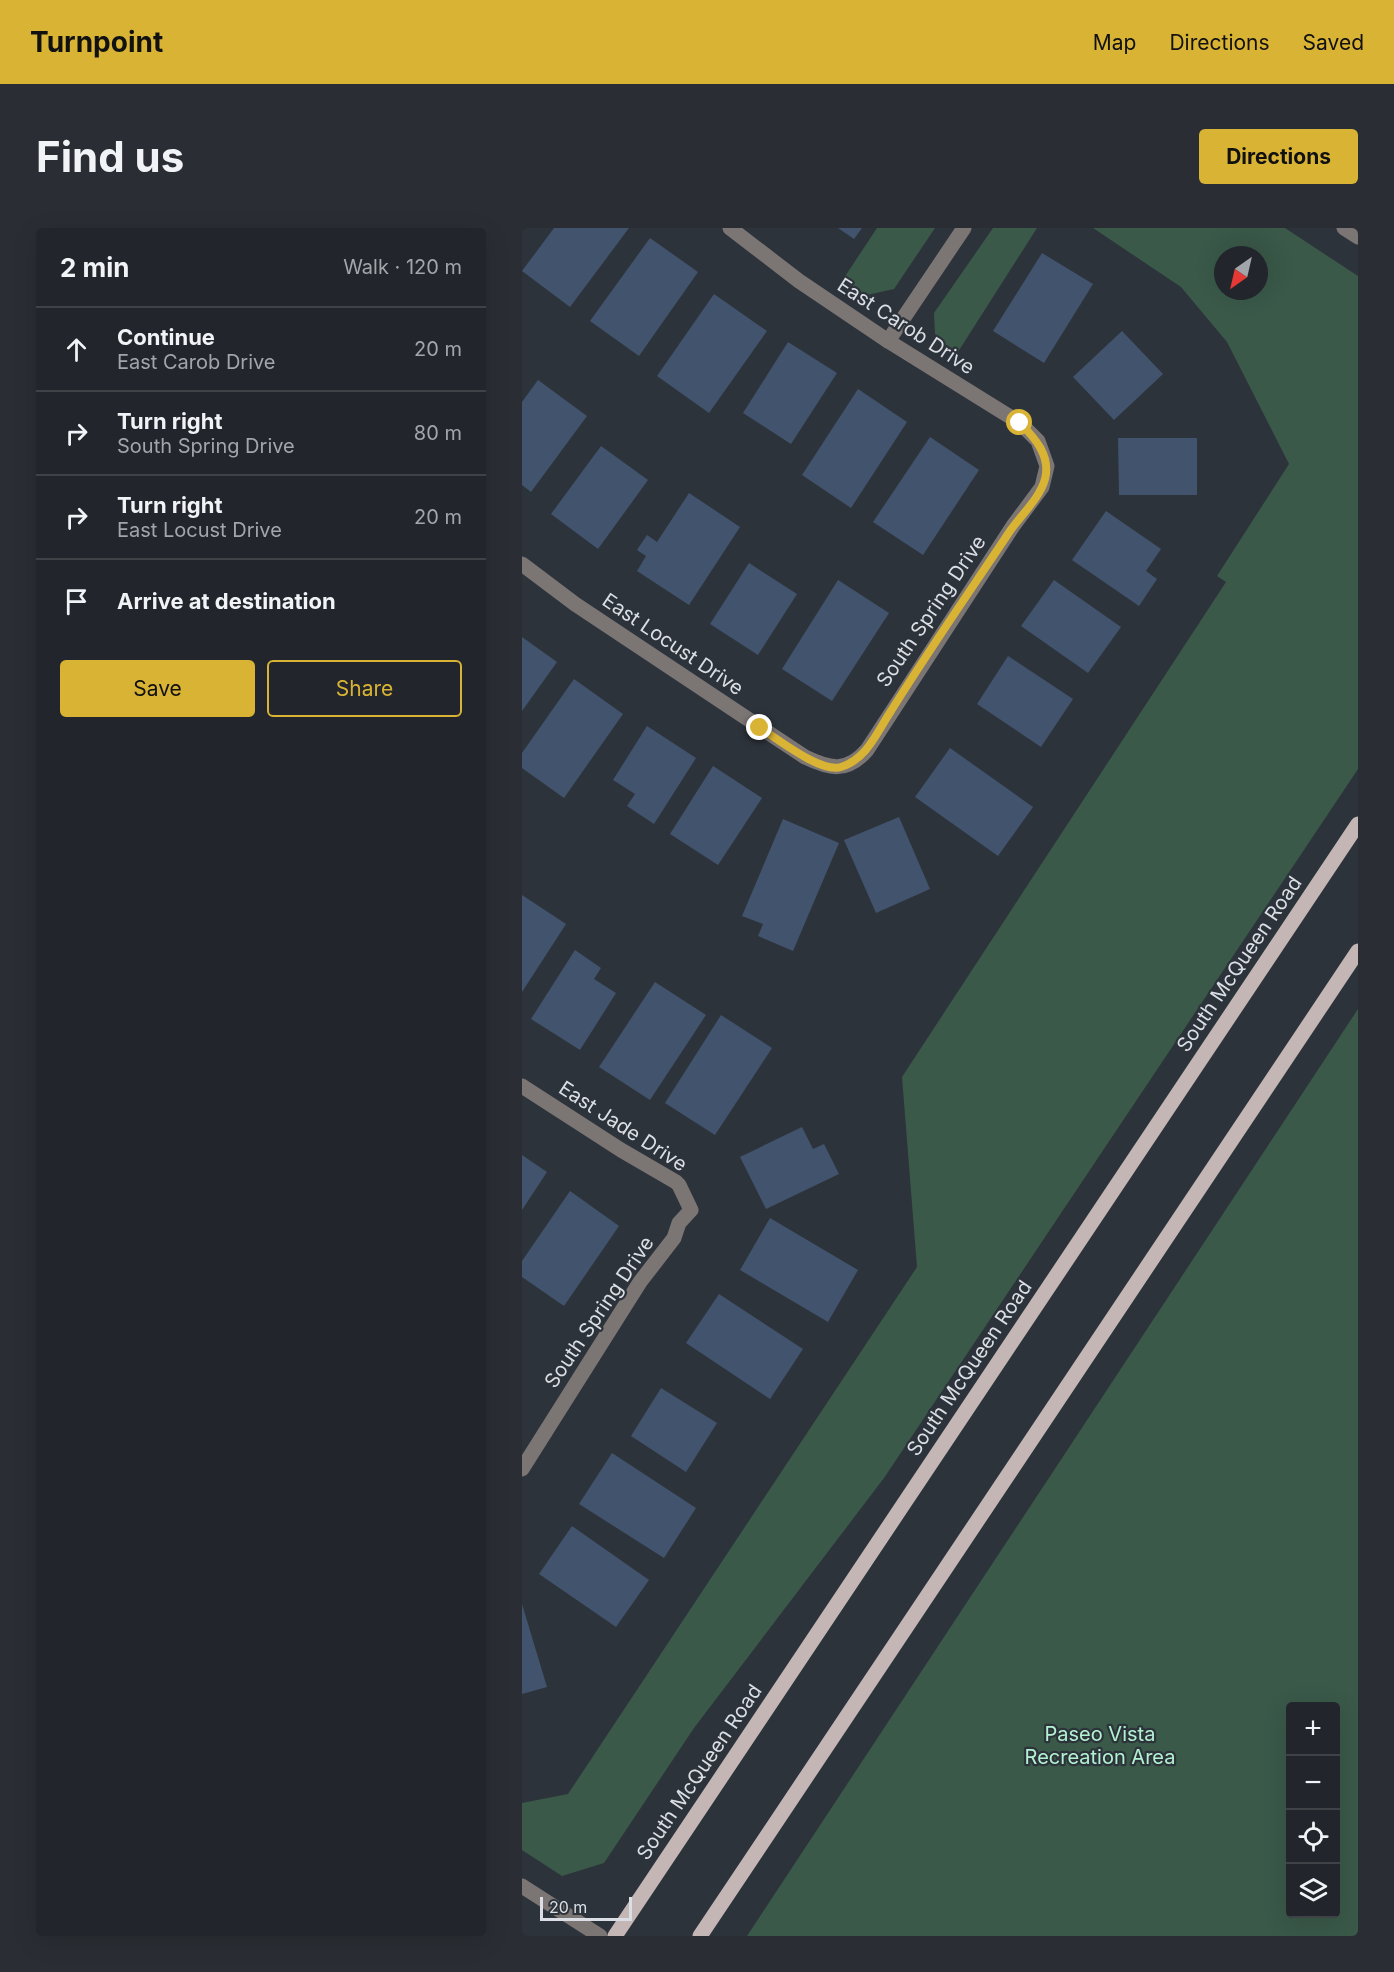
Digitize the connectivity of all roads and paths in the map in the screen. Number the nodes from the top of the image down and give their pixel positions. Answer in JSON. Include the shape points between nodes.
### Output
{"nodes":[{"id":1,"x":730,"y":228,"type":"edge"},
{"id":2,"x":964,"y":228,"type":"edge"},
{"id":3,"x":1344,"y":228,"type":"edge"},
{"id":4,"x":1358,"y":237,"type":"edge"},
{"id":5,"x":888,"y":341,"type":"junction"},
{"id":6,"x":1047,"y":466,"type":"joint"},
{"id":7,"x":522,"y":564,"type":"edge"},
{"id":8,"x":837,"y":768,"type":"joint"},
{"id":9,"x":1358,"y":824,"type":"edge"},
{"id":10,"x":1358,"y":951,"type":"edge"},
{"id":11,"x":522,"y":1086,"type":"edge"},
{"id":12,"x":691,"y":1210,"type":"joint"},
{"id":13,"x":522,"y":1469,"type":"edge"},
{"id":14,"x":522,"y":1886,"type":"edge"},
{"id":15,"x":600,"y":1936,"type":"edge"},
{"id":16,"x":615,"y":1936,"type":"edge"},
{"id":17,"x":700,"y":1936,"type":"edge"}],
"edges":[{"from":1,"to":5,"type":"street","name":"East Carob Drive"},
{"from":2,"to":5,"type":"street"},
{"from":3,"to":4,"type":"street"},
{"from":5,"to":6,"type":"street","name":"East Carob Drive","via":[[1020,423],[1038,441]]},
{"from":6,"to":8,"type":"street","name":"South Spring Drive","via":[[1042,487],[867,750]]},
{"from":7,"to":8,"type":"street","name":"East Locust Drive","via":[[575,604],[787,745],[820,764]]},
{"from":9,"to":16,"type":"main road","name":"South McQueen Road"},
{"from":10,"to":17,"type":"main road"},
{"from":11,"to":12,"type":"street","name":"East Jade Drive","via":[[676,1182]]},
{"from":12,"to":13,"type":"street","name":"South Spring Drive","via":[[640,1282]]},
{"from":14,"to":15,"type":"street"}]}
